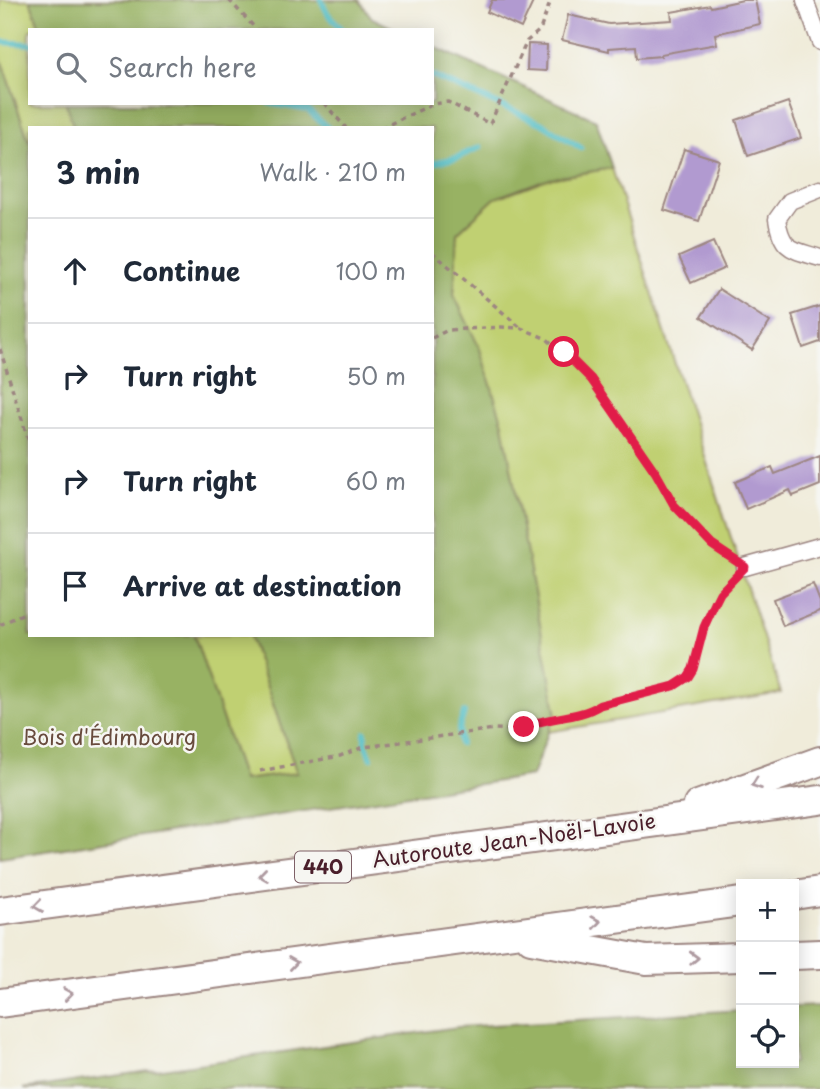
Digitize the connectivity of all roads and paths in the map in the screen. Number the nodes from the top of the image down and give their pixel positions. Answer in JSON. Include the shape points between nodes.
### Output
{"nodes":[{"id":1,"x":229,"y":0,"type":"edge"},
{"id":2,"x":551,"y":0,"type":"edge"},
{"id":3,"x":805,"y":0,"type":"edge"},
{"id":4,"x":255,"y":28,"type":"edge"},
{"id":5,"x":820,"y":42,"type":"edge"},
{"id":6,"x":434,"y":104,"type":"edge"},
{"id":7,"x":326,"y":105,"type":"edge"},
{"id":8,"x":431,"y":105,"type":"edge"},
{"id":9,"x":344,"y":126,"type":"edge"},
{"id":10,"x":385,"y":126,"type":"edge"},
{"id":11,"x":820,"y":189,"type":"edge"},
{"id":12,"x":434,"y":254,"type":"edge"},
{"id":13,"x":820,"y":258,"type":"edge"},
{"id":14,"x":521,"y":328,"type":"junction"},
{"id":15,"x":434,"y":337,"type":"edge"},
{"id":16,"x":0,"y":349,"type":"edge"},
{"id":17,"x":28,"y":439,"type":"edge"},
{"id":18,"x":820,"y":546,"type":"edge"},
{"id":19,"x":745,"y":567,"type":"junction"},
{"id":20,"x":28,"y":611,"type":"edge"},
{"id":21,"x":0,"y":625,"type":"edge"},
{"id":22,"x":820,"y":761,"type":"edge"},
{"id":23,"x":260,"y":771,"type":"dead end"},
{"id":24,"x":820,"y":800,"type":"edge"},
{"id":25,"x":646,"y":823,"type":"junction"},
{"id":26,"x":820,"y":891,"type":"edge"},
{"id":27,"x":799,"y":894,"type":"edge"},
{"id":28,"x":736,"y":903,"type":"edge"},
{"id":29,"x":0,"y":911,"type":"edge"},
{"id":30,"x":504,"y":934,"type":"junction"},
{"id":31,"x":820,"y":954,"type":"edge"},
{"id":32,"x":799,"y":955,"type":"edge"},
{"id":33,"x":736,"y":957,"type":"edge"},
{"id":34,"x":0,"y":1003,"type":"edge"}],
"edges":[{"from":1,"to":4,"type":"path"},
{"from":2,"to":6,"type":"path","via":[[490,124],[448,102]]},
{"from":3,"to":5,"type":"street"},
{"from":7,"to":9,"type":"path"},
{"from":8,"to":10,"type":"path"},
{"from":11,"to":13,"type":"street","via":[[790,201],[777,219],[780,239],[789,248]]},
{"from":12,"to":14,"type":"path"},
{"from":14,"to":15,"type":"path","via":[[460,328]]},
{"from":14,"to":19,"type":"path","via":[[548,339],[579,366],[674,505],[712,545]]},
{"from":16,"to":17,"type":"path"},
{"from":18,"to":19,"type":"street"},
{"from":19,"to":23,"type":"path","via":[[720,593],[704,627],[693,669],[674,686],[514,730],[364,747]]},
{"from":20,"to":21,"type":"path"},
{"from":22,"to":25,"type":"highway","one_way":true},
{"from":24,"to":25,"type":"highway","name":"Autoroute Jean-Noël-Lavoie","number":"440"},
{"from":25,"to":29,"type":"highway","name":"Autoroute Jean-Noël-Lavoie","number":"440","one_way":true},
{"from":26,"to":27,"type":"highway"},
{"from":30,"to":28,"type":"highway","one_way":true},
{"from":30,"to":33,"type":"highway","one_way":true,"via":[[646,960]]},
{"from":34,"to":30,"type":"highway","one_way":true},
{"from":31,"to":32,"type":"highway"}]}
